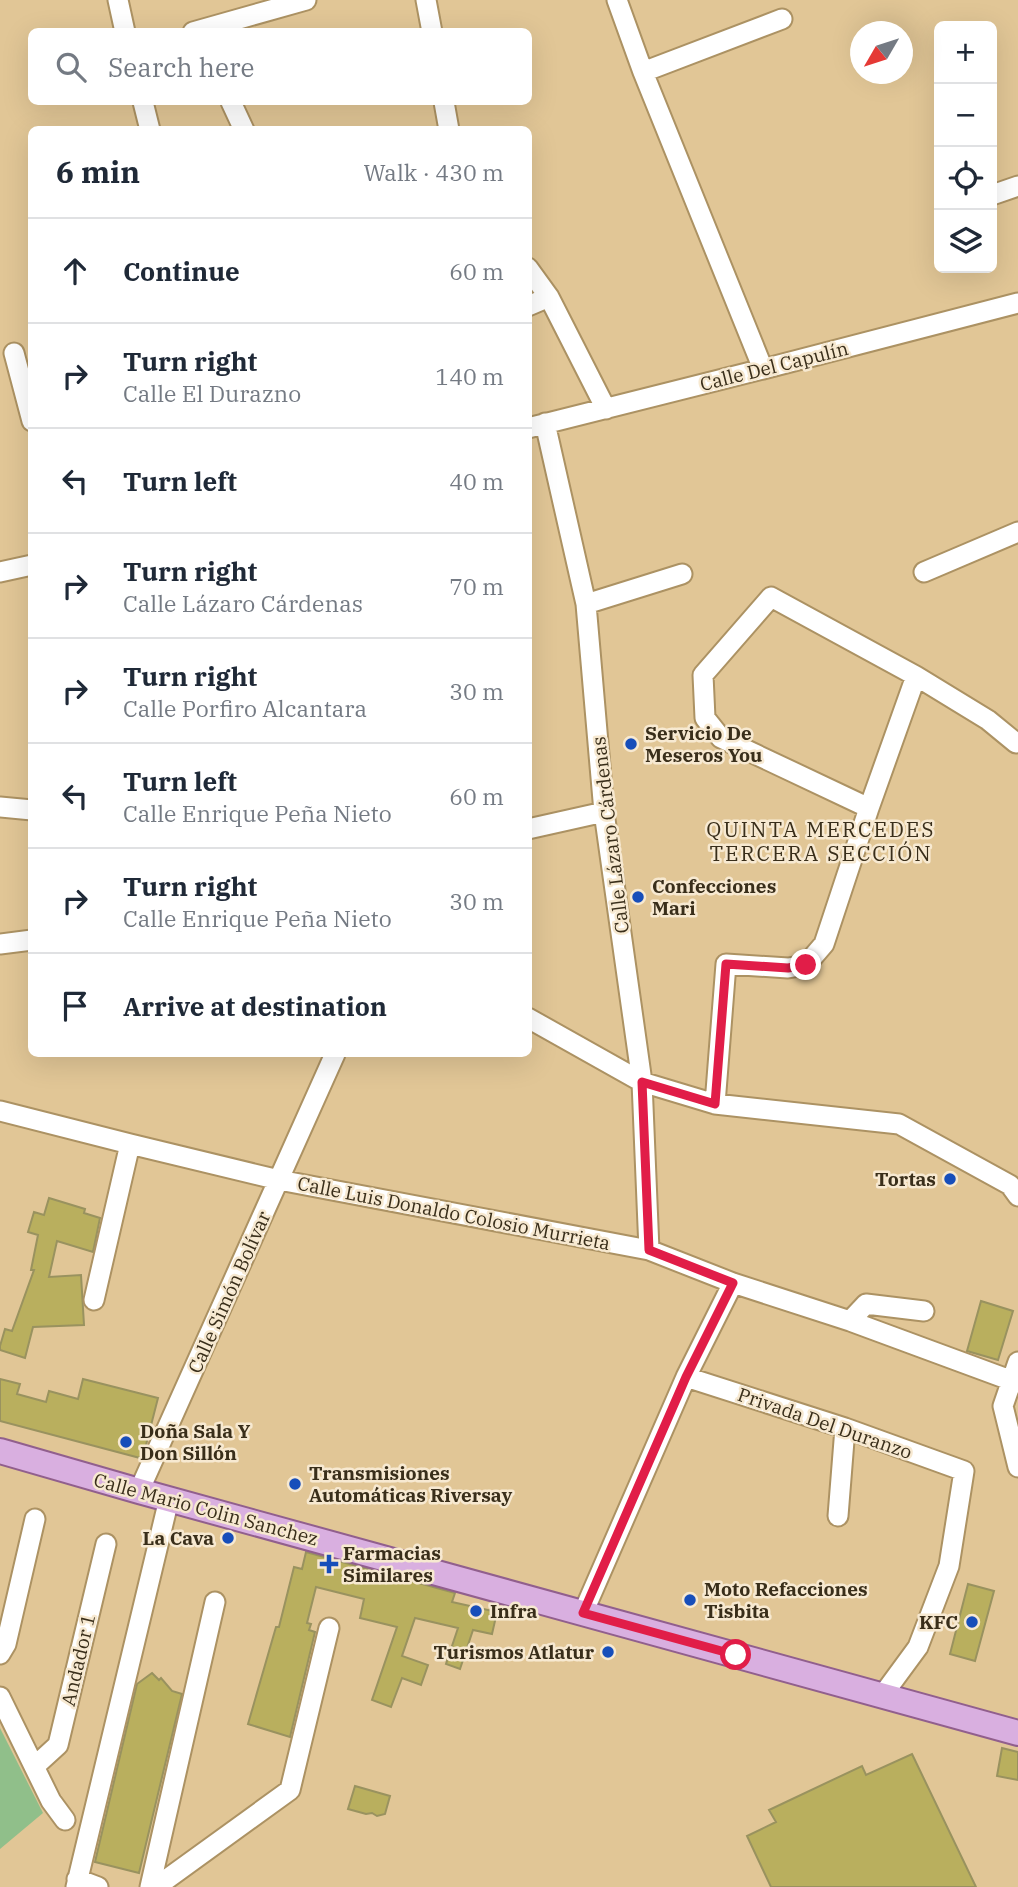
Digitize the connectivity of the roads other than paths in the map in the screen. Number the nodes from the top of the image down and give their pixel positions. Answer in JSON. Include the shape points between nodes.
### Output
{"nodes":[{"id":1,"x":118,"y":0,"type":"edge"},
{"id":2,"x":306,"y":0,"type":"edge"},
{"id":3,"x":426,"y":0,"type":"edge"},
{"id":4,"x":617,"y":0,"type":"edge"},
{"id":5,"x":782,"y":19,"type":"dead end"},
{"id":6,"x":124,"y":28,"type":"edge"},
{"id":7,"x":208,"y":28,"type":"edge"},
{"id":8,"x":431,"y":28,"type":"edge"},
{"id":9,"x":643,"y":72,"type":"junction"},
{"id":10,"x":144,"y":105,"type":"edge"},
{"id":11,"x":232,"y":105,"type":"edge"},
{"id":12,"x":445,"y":105,"type":"edge"},
{"id":13,"x":149,"y":126,"type":"edge"},
{"id":14,"x":242,"y":126,"type":"edge"},
{"id":15,"x":448,"y":126,"type":"edge"},
{"id":16,"x":1018,"y":186,"type":"edge"},
{"id":17,"x":997,"y":193,"type":"edge"},
{"id":18,"x":532,"y":274,"type":"edge"},
{"id":19,"x":549,"y":297,"type":"junction"},
{"id":20,"x":1018,"y":303,"type":"edge"},
{"id":21,"x":532,"y":304,"type":"edge"},
{"id":22,"x":14,"y":353,"type":"dead end"},
{"id":23,"x":763,"y":369,"type":"junction"},
{"id":24,"x":28,"y":406,"type":"edge"},
{"id":25,"x":606,"y":409,"type":"junction"},
{"id":26,"x":537,"y":425,"type":"edge"},
{"id":27,"x":1018,"y":532,"type":"edge"},
{"id":28,"x":28,"y":566,"type":"edge"},
{"id":29,"x":0,"y":572,"type":"edge"},
{"id":30,"x":923,"y":572,"type":"dead end"},
{"id":31,"x":682,"y":574,"type":"dead end"},
{"id":32,"x":586,"y":604,"type":"junction"},
{"id":33,"x":916,"y":676,"type":"junction"},
{"id":34,"x":1016,"y":744,"type":"dead end"},
{"id":35,"x":0,"y":807,"type":"edge"},
{"id":36,"x":869,"y":808,"type":"junction"},
{"id":37,"x":28,"y":810,"type":"edge"},
{"id":38,"x":604,"y":812,"type":"junction"},
{"id":39,"x":532,"y":828,"type":"edge"},
{"id":40,"x":28,"y":940,"type":"edge"},
{"id":41,"x":0,"y":944,"type":"edge"},
{"id":42,"x":532,"y":1020,"type":"edge"},
{"id":43,"x":334,"y":1057,"type":"edge"},
{"id":44,"x":642,"y":1082,"type":"junction"},
{"id":45,"x":715,"y":1104,"type":"junction"},
{"id":46,"x":0,"y":1111,"type":"edge"},
{"id":47,"x":130,"y":1144,"type":"junction"},
{"id":48,"x":279,"y":1180,"type":"junction"},
{"id":49,"x":1018,"y":1195,"type":"edge"},
{"id":50,"x":649,"y":1250,"type":"junction"},
{"id":51,"x":733,"y":1283,"type":"junction"},
{"id":52,"x":94,"y":1300,"type":"dead end"},
{"id":53,"x":924,"y":1311,"type":"dead end"},
{"id":54,"x":850,"y":1321,"type":"junction"},
{"id":55,"x":1018,"y":1362,"type":"edge"},
{"id":56,"x":686,"y":1377,"type":"junction"},
{"id":57,"x":1015,"y":1382,"type":"edge"},
{"id":58,"x":845,"y":1428,"type":"junction"},
{"id":59,"x":0,"y":1451,"type":"edge"},
{"id":60,"x":1018,"y":1466,"type":"edge"},
{"id":61,"x":139,"y":1491,"type":"junction"},
{"id":62,"x":169,"y":1499,"type":"junction"},
{"id":63,"x":838,"y":1516,"type":"dead end"},
{"id":64,"x":35,"y":1518,"type":"dead end"},
{"id":65,"x":106,"y":1544,"type":"dead end"},
{"id":66,"x":215,"y":1602,"type":"dead end"},
{"id":67,"x":583,"y":1613,"type":"junction"},
{"id":68,"x":329,"y":1628,"type":"dead end"},
{"id":69,"x":0,"y":1654,"type":"edge"},
{"id":70,"x":882,"y":1696,"type":"junction"},
{"id":71,"x":0,"y":1697,"type":"edge"},
{"id":72,"x":1018,"y":1733,"type":"edge"},
{"id":73,"x":35,"y":1766,"type":"junction"},
{"id":74,"x":65,"y":1820,"type":"dead end"},
{"id":75,"x":76,"y":1883,"type":"edge"},
{"id":76,"x":98,"y":1887,"type":"edge"},
{"id":77,"x":150,"y":1887,"type":"edge"},
{"id":78,"x":156,"y":1887,"type":"edge"}],
"edges":[{"from":1,"to":6,"type":"street"},
{"from":2,"to":7,"type":"street"},
{"from":3,"to":8,"type":"street"},
{"from":4,"to":9,"type":"street"},
{"from":5,"to":9,"type":"street"},
{"from":9,"to":23,"type":"street"},
{"from":10,"to":13,"type":"street"},
{"from":11,"to":14,"type":"street"},
{"from":12,"to":15,"type":"street"},
{"from":16,"to":17,"type":"street"},
{"from":18,"to":19,"type":"street"},
{"from":19,"to":21,"type":"street"},
{"from":19,"to":25,"type":"street"},
{"from":20,"to":23,"type":"street","name":"Calle Del Capulín"},
{"from":22,"to":24,"type":"street"},
{"from":23,"to":25,"type":"street","name":"Calle Del Capulín"},
{"from":25,"to":26,"type":"street","name":"Calle Del Capulín"},
{"from":26,"to":32,"type":"street","name":"Calle Lázaro Cárdenas"},
{"from":27,"to":30,"type":"street"},
{"from":28,"to":29,"type":"street"},
{"from":31,"to":32,"type":"street"},
{"from":32,"to":38,"type":"street","name":"Calle Lázaro Cárdenas"},
{"from":33,"to":34,"type":"street","via":[[988,720]]},
{"from":33,"to":36,"type":"street"},
{"from":33,"to":36,"type":"street","via":[[771,597],[703,676],[705,719],[722,738]]},
{"from":35,"to":37,"type":"street"},
{"from":36,"to":45,"type":"street","via":[[824,944],[806,965],[726,964]]},
{"from":38,"to":39,"type":"street"},
{"from":38,"to":44,"type":"street","name":"Calle Lázaro Cárdenas"},
{"from":40,"to":41,"type":"street"},
{"from":42,"to":44,"type":"street"},
{"from":43,"to":48,"type":"street","name":"Calle Simón Bolívar"},
{"from":44,"to":45,"type":"street"},
{"from":44,"to":50,"type":"street","name":"Calle Lázaro Cárdenas"},
{"from":45,"to":49,"type":"street","via":[[900,1124],[1010,1185]]},
{"from":46,"to":47,"type":"street","name":"Calle Luis Donaldo Colosio Murrieta"},
{"from":47,"to":48,"type":"street","name":"Calle Luis Donaldo Colosio Murrieta"},
{"from":47,"to":52,"type":"street"},
{"from":48,"to":50,"type":"street","name":"Calle Luis Donaldo Colosio Murrieta"},
{"from":48,"to":61,"type":"street","name":"Calle Simón Bolívar"},
{"from":50,"to":51,"type":"street","name":"Calle Luis Donaldo Colosio Murrieta"},
{"from":51,"to":54,"type":"street","name":"Calle Luis Donaldo Colosio Murrieta"},
{"from":51,"to":56,"type":"street"},
{"from":53,"to":54,"type":"street","via":[[866,1304]]},
{"from":54,"to":57,"type":"street","name":"Calle Luis Donaldo Colosio Murrieta"},
{"from":55,"to":57,"type":"street"},
{"from":56,"to":58,"type":"street","name":"Privada Del Duranzo"},
{"from":56,"to":67,"type":"street"},
{"from":57,"to":60,"type":"street","via":[[1003,1406]]},
{"from":58,"to":63,"type":"street"},
{"from":58,"to":70,"type":"street","name":"Privada Del Duranzo","via":[[964,1471],[949,1566],[918,1647]]},
{"from":59,"to":61,"type":"main road","name":"Calle Mario Colin Sanchez"},
{"from":61,"to":62,"type":"main road","name":"Calle Mario Colin Sanchez"},
{"from":62,"to":67,"type":"main road","name":"Calle Mario Colin Sanchez"},
{"from":62,"to":75,"type":"street"},
{"from":64,"to":69,"type":"street"},
{"from":65,"to":73,"type":"street","name":"Andador 1","via":[[58,1745]]},
{"from":66,"to":77,"type":"street"},
{"from":67,"to":70,"type":"main road","name":"Calle Mario Colin Sanchez"},
{"from":68,"to":78,"type":"street","via":[[290,1790]]},
{"from":70,"to":72,"type":"main road","name":"Calle Mario Colin Sanchez"},
{"from":71,"to":73,"type":"street"},
{"from":73,"to":74,"type":"street"},
{"from":75,"to":76,"type":"street"}]}
